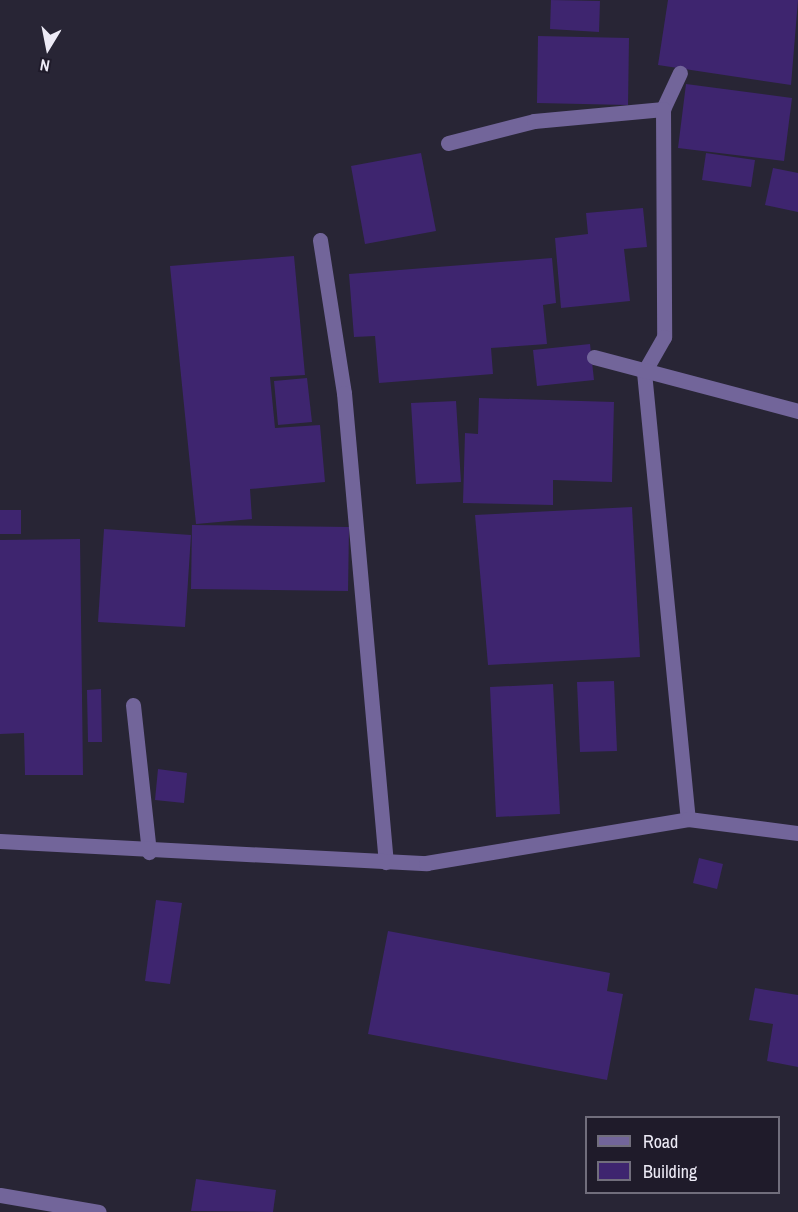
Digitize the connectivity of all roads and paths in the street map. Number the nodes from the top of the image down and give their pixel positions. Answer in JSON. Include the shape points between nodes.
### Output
{"nodes":[{"id":1,"x":681,"y":73,"type":"dead end"},
{"id":2,"x":663,"y":109,"type":"junction"},
{"id":3,"x":448,"y":143,"type":"dead end"},
{"id":4,"x":320,"y":240,"type":"dead end"},
{"id":5,"x":594,"y":357,"type":"dead end"},
{"id":6,"x":644,"y":372,"type":"junction"},
{"id":7,"x":798,"y":411,"type":"edge"},
{"id":8,"x":133,"y":705,"type":"dead end"},
{"id":9,"x":688,"y":819,"type":"junction"},
{"id":10,"x":798,"y":833,"type":"edge"},
{"id":11,"x":0,"y":841,"type":"edge"},
{"id":12,"x":149,"y":852,"type":"junction"},
{"id":13,"x":386,"y":862,"type":"junction"},
{"id":14,"x":0,"y":1195,"type":"edge"},
{"id":15,"x":99,"y":1212,"type":"edge"}],
"edges":[{"from":1,"to":2,"type":"street"},
{"from":2,"to":3,"type":"street","via":[[534,121]]},
{"from":2,"to":6,"type":"street","via":[[664,337]]},
{"from":4,"to":13,"type":"street","via":[[347,414]]},
{"from":5,"to":6,"type":"street"},
{"from":6,"to":7,"type":"street"},
{"from":6,"to":9,"type":"street"},
{"from":8,"to":12,"type":"street"},
{"from":9,"to":10,"type":"street"},
{"from":9,"to":13,"type":"street","via":[[426,863]]},
{"from":11,"to":12,"type":"street"},
{"from":12,"to":13,"type":"street"},
{"from":14,"to":15,"type":"street"}]}
